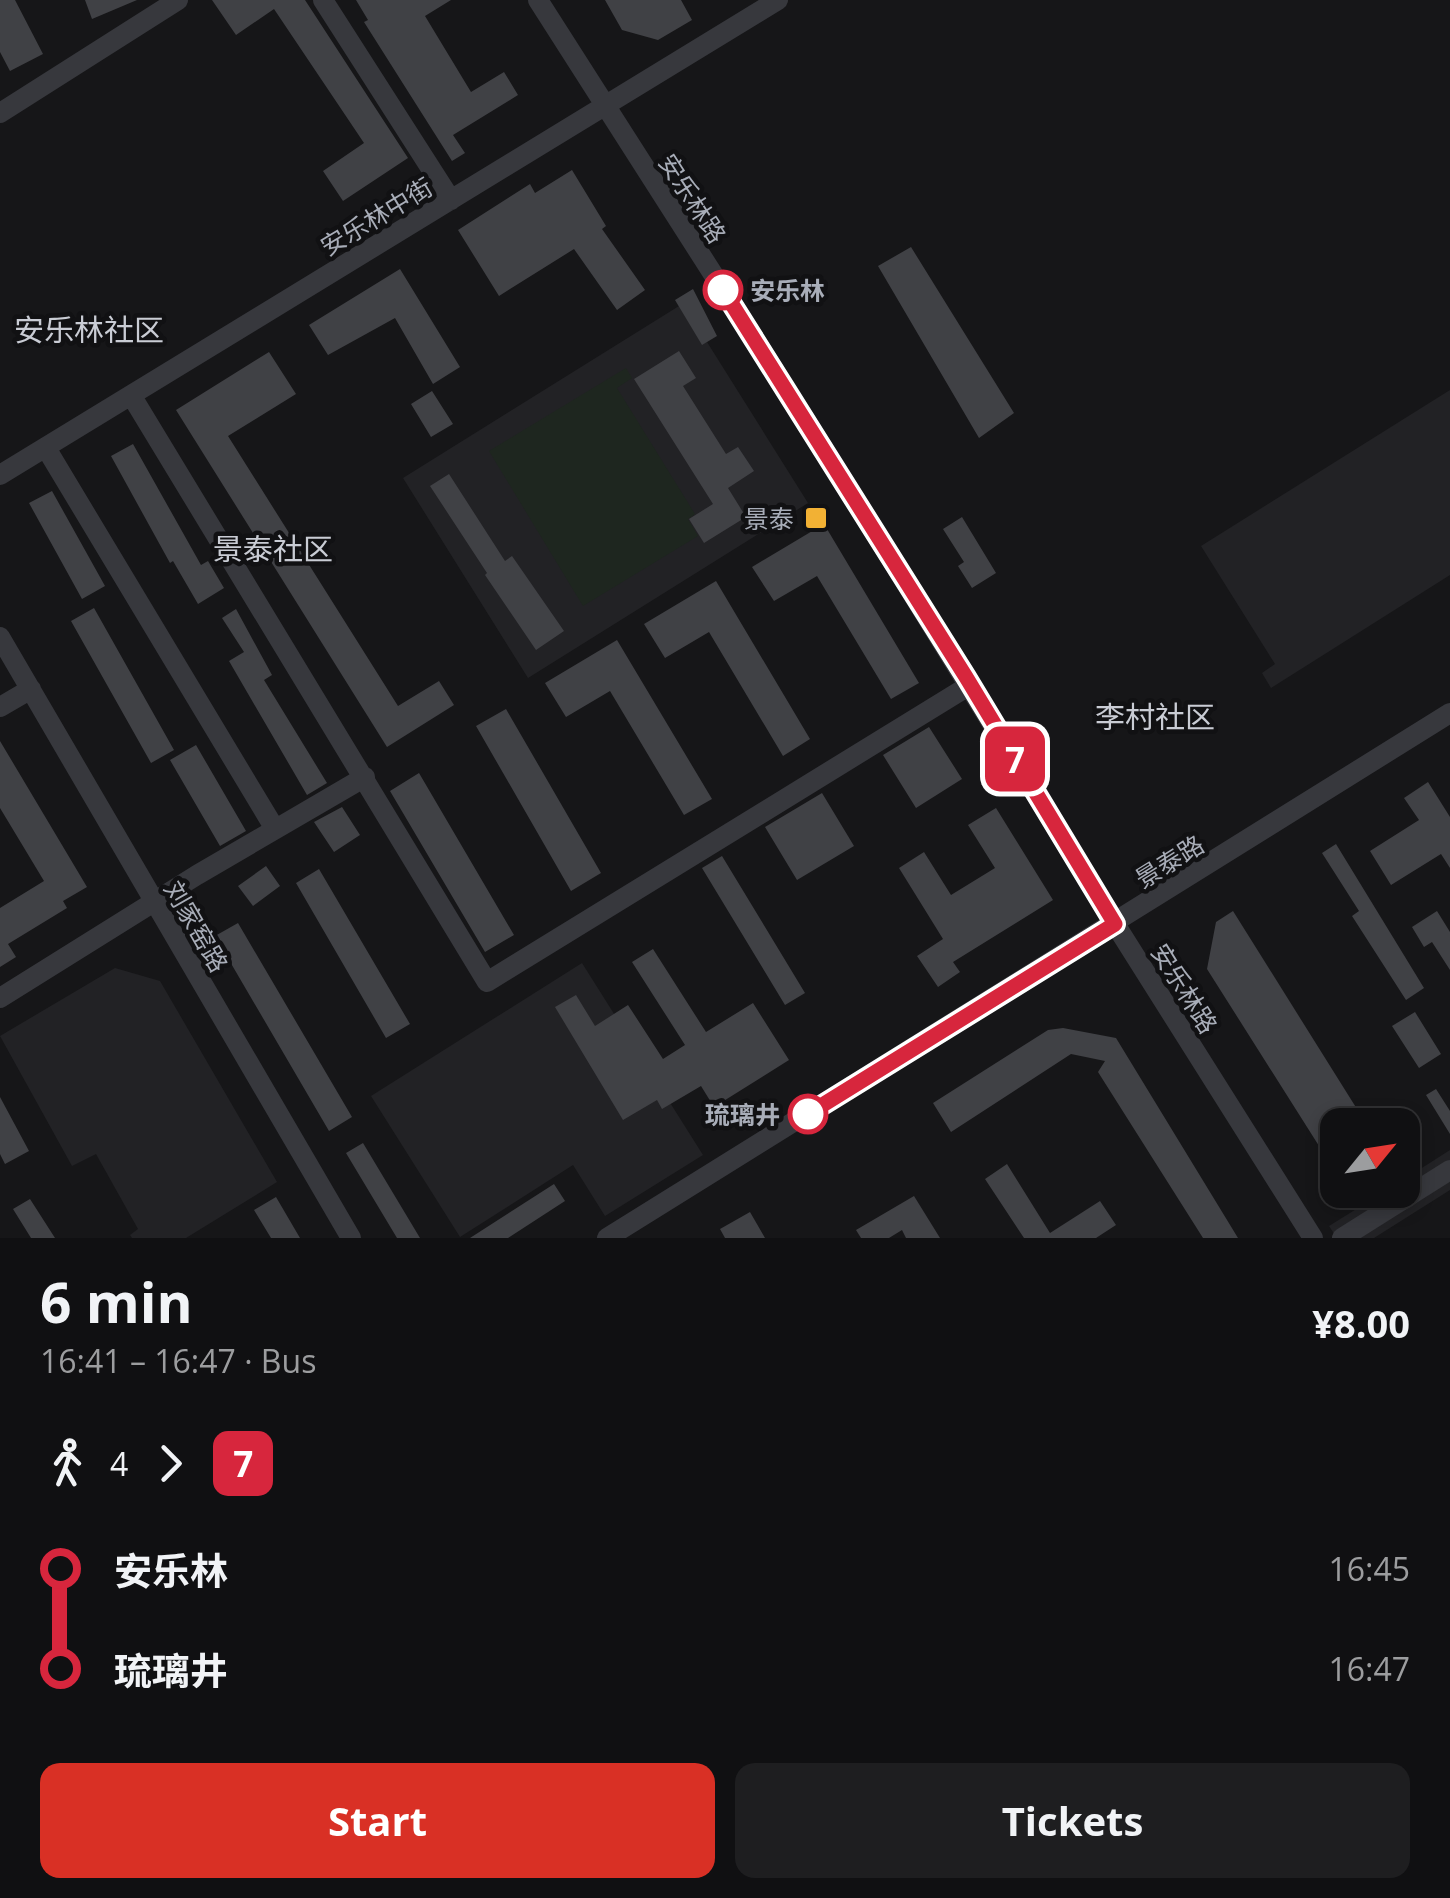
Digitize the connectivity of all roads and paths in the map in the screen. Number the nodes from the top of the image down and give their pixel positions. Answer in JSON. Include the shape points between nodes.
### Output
{"nodes":[{"id":1,"x":178,"y":0,"type":"edge"},
{"id":2,"x":323,"y":0,"type":"edge"},
{"id":3,"x":538,"y":0,"type":"edge"},
{"id":4,"x":778,"y":0,"type":"edge"},
{"id":5,"x":604,"y":106,"type":"junction"},
{"id":6,"x":0,"y":113,"type":"edge"},
{"id":7,"x":451,"y":200,"type":"junction"},
{"id":8,"x":132,"y":395,"type":"junction"},
{"id":9,"x":46,"y":448,"type":"junction"},
{"id":10,"x":0,"y":474,"type":"edge"},
{"id":11,"x":0,"y":638,"type":"edge"},
{"id":12,"x":970,"y":685,"type":"junction"},
{"id":13,"x":31,"y":689,"type":"junction"},
{"id":14,"x":0,"y":708,"type":"edge"},
{"id":15,"x":1450,"y":713,"type":"edge"},
{"id":16,"x":365,"y":777,"type":"junction"},
{"id":17,"x":275,"y":830,"type":"junction"},
{"id":18,"x":154,"y":902,"type":"junction"},
{"id":19,"x":1115,"y":924,"type":"junction"},
{"id":20,"x":0,"y":998,"type":"edge"},
{"id":21,"x":1450,"y":1170,"type":"edge"},
{"id":22,"x":352,"y":1238,"type":"edge"},
{"id":23,"x":607,"y":1238,"type":"edge"},
{"id":24,"x":1313,"y":1238,"type":"edge"},
{"id":25,"x":1342,"y":1238,"type":"edge"}],
"edges":[{"from":1,"to":6,"type":"street"},
{"from":2,"to":7,"type":"street"},
{"from":3,"to":5,"type":"street","name":"安乐林路"},
{"from":4,"to":5,"type":"street","name":"安乐林中街"},
{"from":5,"to":7,"type":"street","name":"安乐林中街"},
{"from":5,"to":12,"type":"street","name":"安乐林路"},
{"from":7,"to":8,"type":"street","name":"安乐林中街"},
{"from":8,"to":9,"type":"street","name":"安乐林中街"},
{"from":8,"to":16,"type":"street"},
{"from":9,"to":10,"type":"street","name":"安乐林中街"},
{"from":9,"to":17,"type":"street"},
{"from":11,"to":13,"type":"street","name":"刘家窑路"},
{"from":12,"to":16,"type":"street","via":[[487,982]]},
{"from":12,"to":19,"type":"street","name":"安乐林路"},
{"from":13,"to":14,"type":"street"},
{"from":13,"to":18,"type":"street","name":"刘家窑路"},
{"from":15,"to":19,"type":"street","name":"景泰路"},
{"from":16,"to":17,"type":"street"},
{"from":17,"to":18,"type":"street"},
{"from":18,"to":20,"type":"street"},
{"from":18,"to":22,"type":"street","name":"刘家窑路"},
{"from":19,"to":23,"type":"street","name":"景泰路"},
{"from":19,"to":24,"type":"street","name":"安乐林路"},
{"from":21,"to":25,"type":"street"}]}
